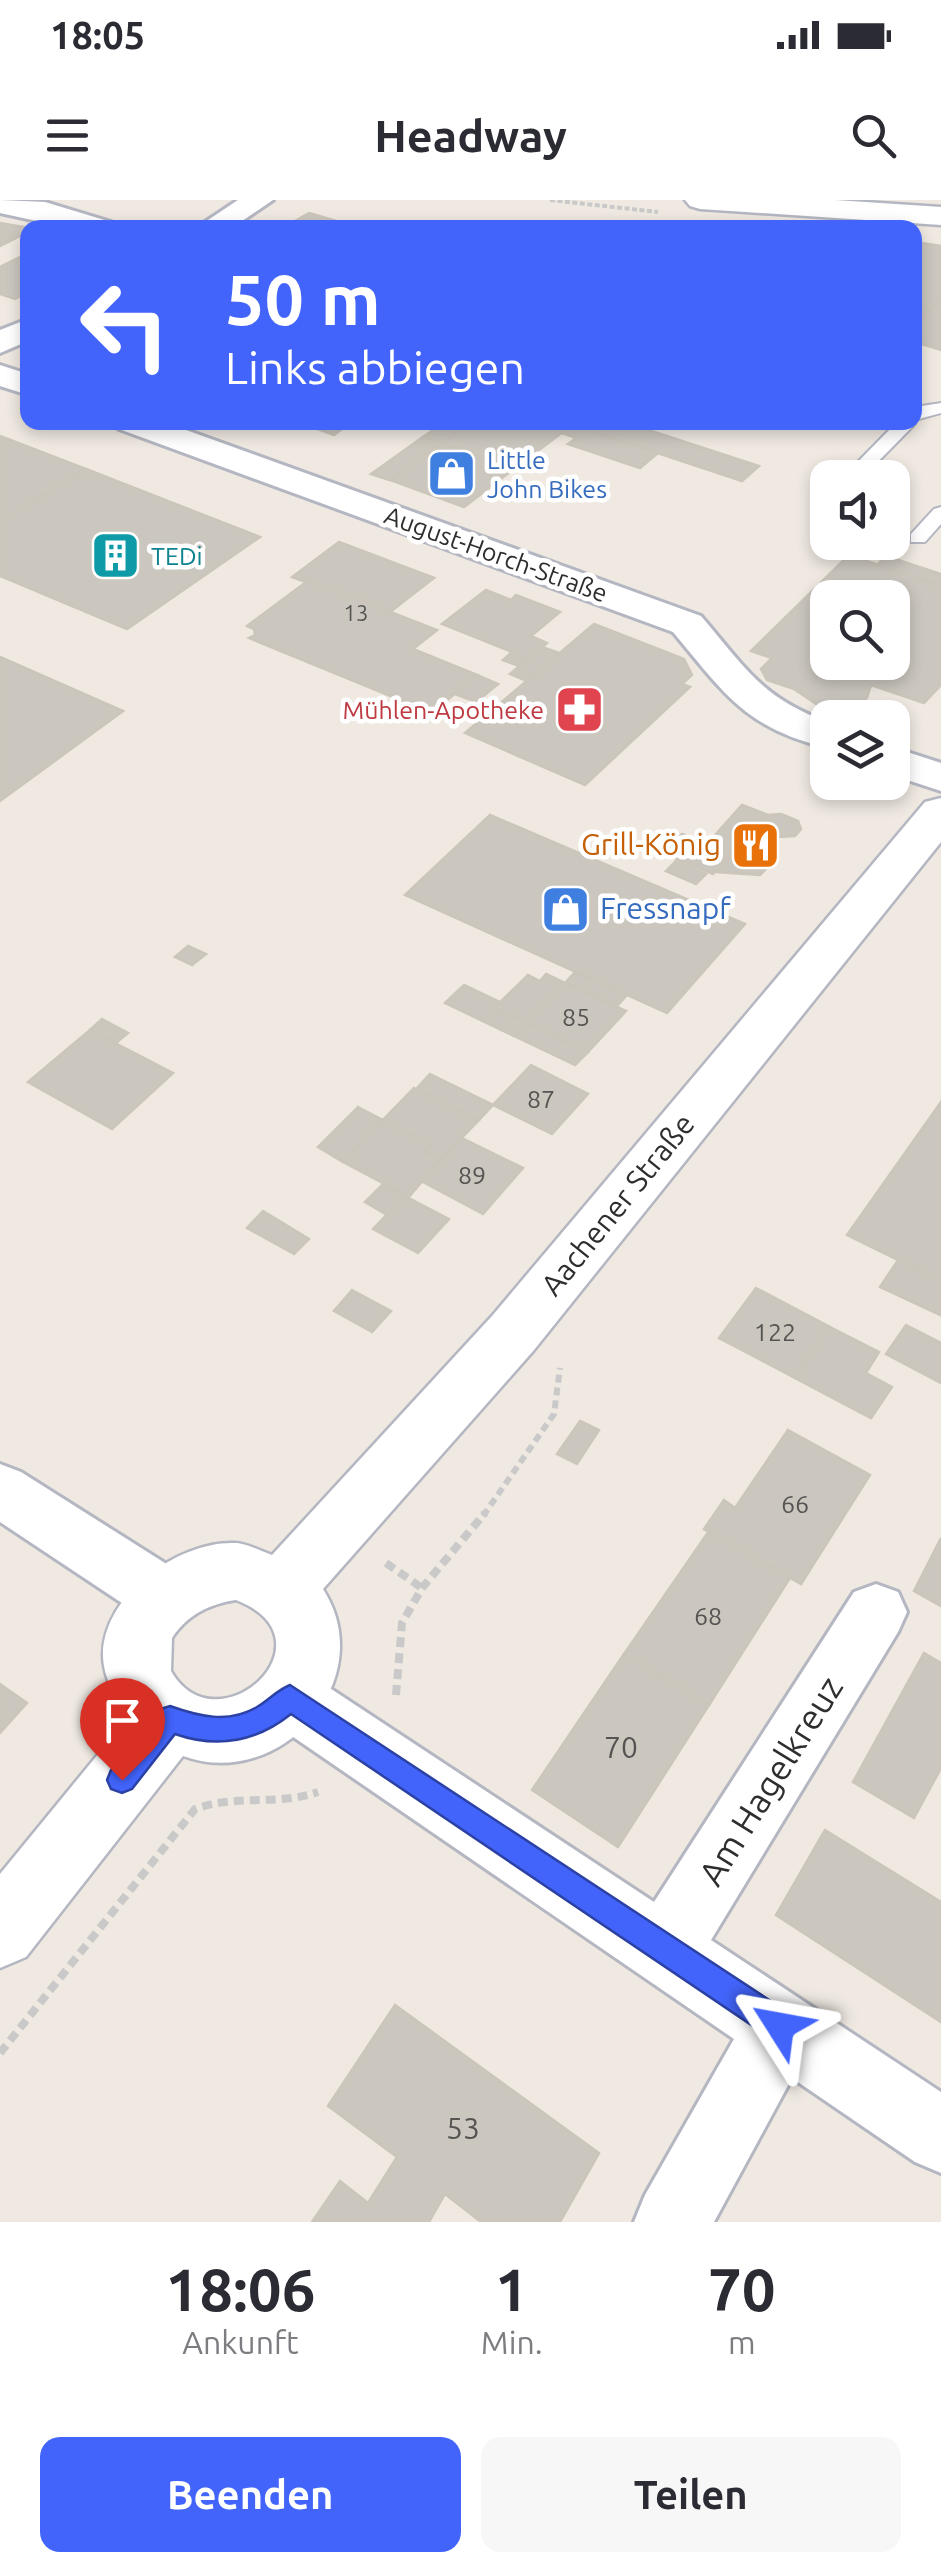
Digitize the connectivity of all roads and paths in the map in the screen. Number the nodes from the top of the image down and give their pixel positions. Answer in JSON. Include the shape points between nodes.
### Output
{"nodes":[{"id":1,"x":260,"y":200,"type":"edge"},
{"id":2,"x":700,"y":200,"type":"edge"},
{"id":3,"x":0,"y":204,"type":"edge"},
{"id":4,"x":941,"y":216,"type":"edge"},
{"id":5,"x":76,"y":220,"type":"edge"},
{"id":6,"x":224,"y":220,"type":"edge"},
{"id":7,"x":153,"y":430,"type":"edge"},
{"id":8,"x":900,"y":430,"type":"edge"},
{"id":9,"x":869,"y":460,"type":"edge"},
{"id":10,"x":941,"y":513,"type":"edge"},
{"id":11,"x":918,"y":538,"type":"dead end"},
{"id":12,"x":810,"y":730,"type":"edge"},
{"id":13,"x":910,"y":767,"type":"edge"},
{"id":14,"x":941,"y":778,"type":"edge"},
{"id":15,"x":941,"y":812,"type":"edge"},
{"id":16,"x":560,"y":1359,"type":"dead end"},
{"id":17,"x":0,"y":1490,"type":"edge"},
{"id":18,"x":283,"y":1588,"type":"junction"},
{"id":19,"x":165,"y":1597,"type":"junction"},
{"id":20,"x":876,"y":1612,"type":"dead end"},
{"id":21,"x":290,"y":1698,"type":"junction"},
{"id":22,"x":170,"y":1719,"type":"junction"},
{"id":23,"x":365,"y":1750,"type":"junction"},
{"id":24,"x":0,"y":1932,"type":"edge"},
{"id":25,"x":666,"y":1949,"type":"junction"},
{"id":26,"x":780,"y":2026,"type":"junction"},
{"id":27,"x":0,"y":2053,"type":"edge"},
{"id":28,"x":941,"y":2136,"type":"edge"},
{"id":29,"x":672,"y":2222,"type":"edge"}],
"edges":[{"from":1,"to":6,"type":"street"},
{"from":2,"to":4,"type":"main road"},
{"from":3,"to":5,"type":"street"},
{"from":7,"to":12,"type":"street","name":"August-Horch-Straße","via":[[687,624],[746,694],[777,718]]},
{"from":8,"to":9,"type":"lane"},
{"from":10,"to":11,"type":"lane"},
{"from":13,"to":14,"type":"street"},
{"from":15,"to":18,"type":"main road","name":"Aachener Straße","via":[[513,1333]]},
{"from":16,"to":23,"type":"path","via":[[554,1414],[402,1624],[393,1709]]},
{"from":17,"to":19,"type":"street"},
{"from":18,"to":19,"type":"main road","via":[[262,1576],[211,1572]]},
{"from":18,"to":21,"type":"main road","via":[[300,1604],[311,1650]]},
{"from":19,"to":22,"type":"main road","via":[[139,1638],[136,1661],[140,1683]]},
{"from":20,"to":25,"type":"street","name":"Am Hagelkreuz"},
{"from":21,"to":22,"type":"main road","via":[[265,1718],[233,1730],[200,1730]]},
{"from":21,"to":23,"type":"street"},
{"from":22,"to":24,"type":"main road"},
{"from":23,"to":25,"type":"street"},
{"from":23,"to":27,"type":"path","via":[[313,1795],[215,1799],[195,1809]]},
{"from":25,"to":26,"type":"street"},
{"from":26,"to":28,"type":"street"},
{"from":26,"to":29,"type":"street"}]}
